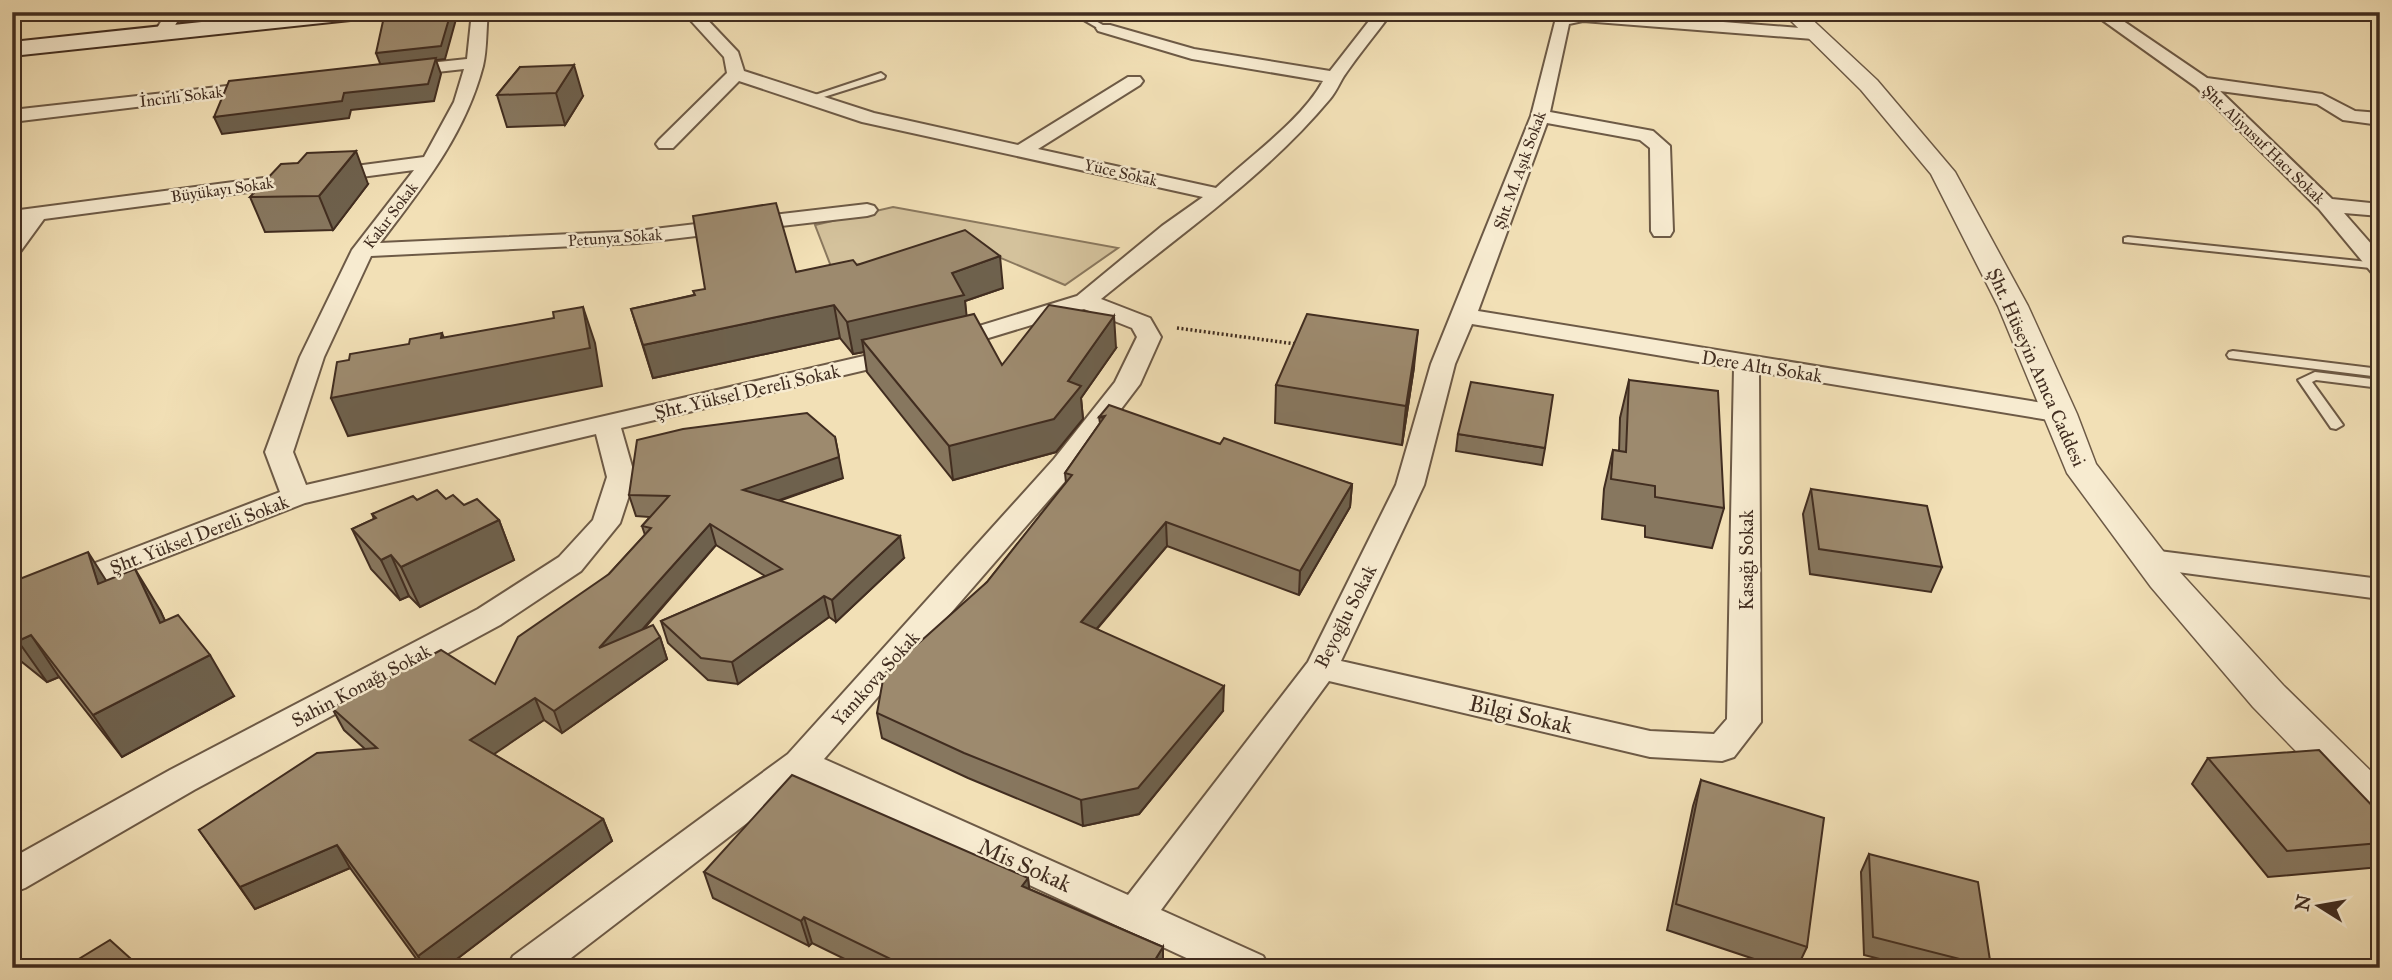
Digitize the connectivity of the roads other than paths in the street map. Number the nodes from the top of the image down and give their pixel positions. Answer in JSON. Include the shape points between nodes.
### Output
{"nodes":[{"id":1,"x":175,"y":12,"type":"edge"},
{"id":2,"x":360,"y":12,"type":"edge"},
{"id":3,"x":480,"y":12,"type":"edge"},
{"id":4,"x":691,"y":12,"type":"edge"},
{"id":5,"x":1074,"y":12,"type":"edge"},
{"id":6,"x":1384,"y":12,"type":"edge"},
{"id":7,"x":2099,"y":12,"type":"edge"},
{"id":8,"x":1802,"y":23,"type":"edge"},
{"id":9,"x":1104,"y":28,"type":"joint"},
{"id":10,"x":162,"y":33,"type":"junction"},
{"id":11,"x":12,"y":49,"type":"edge"},
{"id":12,"x":475,"y":63,"type":"junction"},
{"id":13,"x":379,"y":74,"type":"edge"},
{"id":14,"x":736,"y":74,"type":"junction"},
{"id":15,"x":881,"y":76,"type":"dead end"},
{"id":16,"x":1334,"y":77,"type":"junction"},
{"id":17,"x":1134,"y":81,"type":"dead end"},
{"id":18,"x":2202,"y":83,"type":"junction"},
{"id":19,"x":284,"y":85,"type":"edge"},
{"id":20,"x":808,"y":99,"type":"junction"},
{"id":21,"x":12,"y":116,"type":"edge"},
{"id":22,"x":1540,"y":117,"type":"junction"},
{"id":23,"x":2380,"y":119,"type":"edge"},
{"id":24,"x":666,"y":144,"type":"dead end"},
{"id":25,"x":1023,"y":150,"type":"junction"},
{"id":26,"x":431,"y":162,"type":"junction"},
{"id":27,"x":1220,"y":195,"type":"junction"},
{"id":28,"x":2326,"y":205,"type":"junction"},
{"id":29,"x":867,"y":209,"type":"dead end"},
{"id":30,"x":2380,"y":210,"type":"edge"},
{"id":31,"x":37,"y":214,"type":"junction"},
{"id":32,"x":12,"y":217,"type":"edge"},
{"id":33,"x":1662,"y":231,"type":"dead end"},
{"id":34,"x":2128,"y":240,"type":"dead end"},
{"id":35,"x":12,"y":247,"type":"edge"},
{"id":36,"x":363,"y":250,"type":"junction"},
{"id":37,"x":2379,"y":267,"type":"edge"},
{"id":38,"x":1085,"y":300,"type":"junction"},
{"id":39,"x":1464,"y":316,"type":"junction"},
{"id":40,"x":2233,"y":355,"type":"dead end"},
{"id":41,"x":1747,"y":363,"type":"junction"},
{"id":42,"x":2380,"y":373,"type":"edge"},
{"id":43,"x":2380,"y":384,"type":"edge"},
{"id":44,"x":2061,"y":414,"type":"junction"},
{"id":45,"x":607,"y":424,"type":"junction"},
{"id":46,"x":2336,"y":425,"type":"dead end"},
{"id":47,"x":296,"y":496,"type":"junction"},
{"id":48,"x":2151,"y":560,"type":"junction"},
{"id":49,"x":2380,"y":589,"type":"edge"},
{"id":50,"x":12,"y":607,"type":"edge"},
{"id":51,"x":1321,"y":668,"type":"junction"},
{"id":52,"x":1722,"y":748,"type":"joint"},
{"id":53,"x":800,"y":763,"type":"junction"},
{"id":54,"x":2380,"y":808,"type":"edge"},
{"id":55,"x":12,"y":877,"type":"edge"},
{"id":56,"x":1135,"y":915,"type":"junction"},
{"id":57,"x":527,"y":968,"type":"edge"},
{"id":58,"x":1250,"y":968,"type":"edge"}],
"edges":[{"from":1,"to":10,"type":"street"},
{"from":2,"to":10,"type":"main road"},
{"from":3,"to":12,"type":"street","name":"Kakır Sokak"},
{"from":4,"to":14,"type":"street","via":[[732,56]]},
{"from":5,"to":9,"type":"lane"},
{"from":6,"to":16,"type":"street","name":"Şht. Yüksel Dereli Sokak"},
{"from":7,"to":18,"type":"street","name":"Şht. Aliyusuf Hacı Sokak"},
{"from":8,"to":22,"type":"street","name":"Şht. M. Aşık Sokak","via":[[1583,16],[1562,21]]},
{"from":8,"to":44,"type":"street","name":"Şht. Hüseyin Amca Caddesi","via":[[1869,85],[1942,172],[2013,306]]},
{"from":9,"to":16,"type":"street","via":[[1192,54]]},
{"from":10,"to":11,"type":"main road"},
{"from":12,"to":13,"type":"street"},
{"from":12,"to":26,"type":"street","name":"Kakır Sokak","via":[[463,102]]},
{"from":14,"to":20,"type":"street"},
{"from":14,"to":24,"type":"street"},
{"from":15,"to":20,"type":"lane"},
{"from":16,"to":27,"type":"street","name":"Şht. Yüksel Dereli Sokak","via":[[1325,94],[1292,129]]},
{"from":17,"to":25,"type":"street"},
{"from":18,"to":23,"type":"street","via":[[2322,99],[2350,117]]},
{"from":18,"to":28,"type":"street","name":"Şht. Aliyusuf Hacı Sokak"},
{"from":19,"to":21,"type":"street","name":"İncirli Sokak"},
{"from":20,"to":25,"type":"street","name":"Yüce Sokak","via":[[869,118]]},
{"from":22,"to":33,"type":"street","via":[[1646,135],[1660,146]]},
{"from":22,"to":39,"type":"street","name":"Şht. M. Aşık Sokak"},
{"from":25,"to":27,"type":"street","name":"Yüce Sokak"},
{"from":26,"to":31,"type":"street","name":"Büyükayı Sokak"},
{"from":26,"to":36,"type":"street","name":"Kakır Sokak"},
{"from":27,"to":38,"type":"street","name":"Şht. Yüksel Dereli Sokak"},
{"from":28,"to":30,"type":"street"},
{"from":28,"to":37,"type":"street","name":"Şht. Aliyusuf Hacı Sokak"},
{"from":29,"to":36,"type":"street","name":"Petunya Sokak","via":[[636,237]]},
{"from":31,"to":32,"type":"street","name":"Büyükayı Sokak"},
{"from":31,"to":35,"type":"street"},
{"from":34,"to":37,"type":"lane"},
{"from":36,"to":47,"type":"street","name":"Kakır Sokak","via":[[312,357],[279,452]]},
{"from":38,"to":45,"type":"street","name":"Şht. Yüksel Dereli Sokak","via":[[937,346]]},
{"from":38,"to":53,"type":"street","name":"Yanıkova Sokak","via":[[1142,323],[1149,337],[1127,384],[1064,465]]},
{"from":39,"to":41,"type":"street","name":"Dere Altı Sokak"},
{"from":39,"to":51,"type":"street","name":"Beyoğlu Sokak","via":[[1443,364],[1410,485]]},
{"from":40,"to":42,"type":"lane"},
{"from":41,"to":44,"type":"street","name":"Dere Altı Sokak"},
{"from":41,"to":52,"type":"street","name":"Kasağı Sokak","via":[[1744,722]]},
{"from":43,"to":46,"type":"lane","via":[[2315,376],[2304,380]]},
{"from":44,"to":48,"type":"street","name":"Şht. Hüseyin Amca Caddesi","via":[[2080,466]]},
{"from":45,"to":47,"type":"street","name":"Şht. Yüksel Dereli Sokak"},
{"from":45,"to":55,"type":"street","name":"Sahin Konağı Sokak","via":[[621,477],[606,523],[570,564],[489,617],[182,780]]},
{"from":47,"to":50,"type":"street","name":"Şht. Yüksel Dereli Sokak"},
{"from":48,"to":49,"type":"street"},
{"from":48,"to":54,"type":"street","name":"Şht. Hüseyin Amca Caddesi","via":[[2268,696]]},
{"from":51,"to":52,"type":"street","name":"Bilgi Sokak","via":[[1650,744]]},
{"from":51,"to":56,"type":"street","name":"Beyoğlu Sokak"},
{"from":53,"to":56,"type":"street","name":"Mis Sokak"},
{"from":53,"to":57,"type":"street","name":"Yanıkova Sokak"},
{"from":56,"to":58,"type":"street","name":"Mis Sokak"}]}
